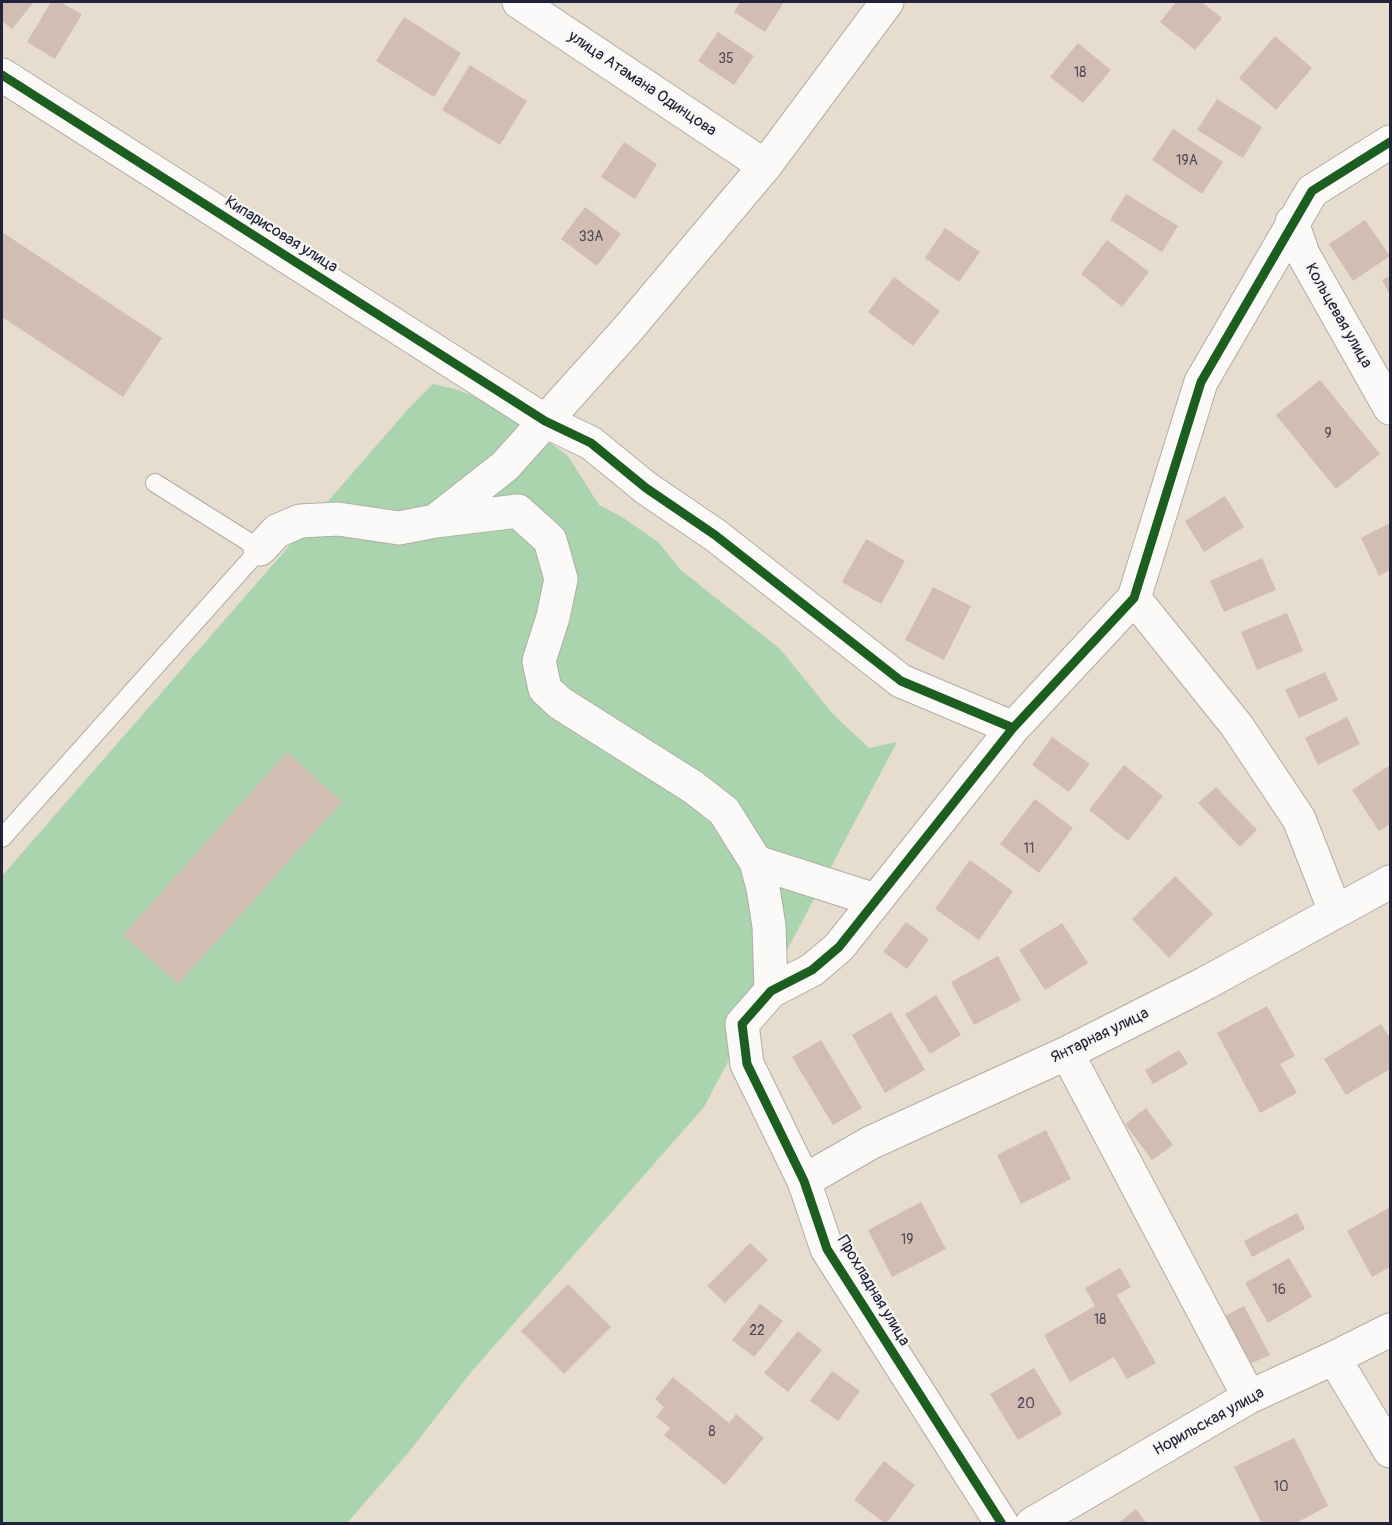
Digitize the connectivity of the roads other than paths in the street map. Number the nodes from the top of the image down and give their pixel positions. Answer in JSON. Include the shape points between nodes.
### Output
{"nodes":[{"id":1,"x":519,"y":2,"type":"edge"},
{"id":2,"x":887,"y":2,"type":"edge"},
{"id":3,"x":2,"y":75,"type":"edge"},
{"id":4,"x":1390,"y":142,"type":"edge"},
{"id":5,"x":765,"y":166,"type":"junction"},
{"id":6,"x":1292,"y":222,"type":"junction"},
{"id":7,"x":1390,"y":408,"type":"edge"},
{"id":8,"x":545,"y":421,"type":"junction"},
{"id":9,"x":505,"y":465,"type":"junction"},
{"id":10,"x":155,"y":483,"type":"dead end"},
{"id":11,"x":518,"y":512,"type":"junction"},
{"id":12,"x":435,"y":521,"type":"junction"},
{"id":13,"x":260,"y":549,"type":"junction"},
{"id":14,"x":1134,"y":598,"type":"junction"},
{"id":15,"x":1013,"y":728,"type":"junction"},
{"id":16,"x":2,"y":838,"type":"edge"},
{"id":17,"x":756,"y":862,"type":"junction"},
{"id":18,"x":1390,"y":882,"type":"edge"},
{"id":19,"x":875,"y":900,"type":"junction"},
{"id":20,"x":1335,"y":911,"type":"junction"},
{"id":21,"x":771,"y":991,"type":"junction"},
{"id":22,"x":1067,"y":1053,"type":"junction"},
{"id":23,"x":804,"y":1181,"type":"junction"},
{"id":24,"x":1390,"y":1329,"type":"edge"},
{"id":25,"x":1334,"y":1358,"type":"junction"},
{"id":26,"x":1249,"y":1397,"type":"junction"},
{"id":27,"x":1390,"y":1451,"type":"edge"},
{"id":28,"x":1002,"y":1524,"type":"edge"},
{"id":29,"x":1032,"y":1524,"type":"edge"}],
"edges":[{"from":1,"to":5,"type":"street","name":"улица Атамана Одинцова"},
{"from":2,"to":5,"type":"street"},
{"from":3,"to":8,"type":"street","name":"Кипарисовая улица"},
{"from":4,"to":6,"type":"street","via":[[1312,191]]},
{"from":5,"to":8,"type":"street"},
{"from":6,"to":7,"type":"street","name":"Кольцевая улица","via":[[1303,254]]},
{"from":6,"to":14,"type":"street","via":[[1201,382]]},
{"from":8,"to":9,"type":"street"},
{"from":8,"to":15,"type":"street","name":"Кипарисовая улица","via":[[591,443],[902,681]]},
{"from":9,"to":11,"type":"street"},
{"from":9,"to":12,"type":"street"},
{"from":10,"to":13,"type":"lane"},
{"from":11,"to":12,"type":"street"},
{"from":11,"to":17,"type":"street","via":[[550,540],[561,579],[539,661],[545,689],[560,703],[724,812]]},
{"from":12,"to":13,"type":"street","via":[[399,528],[338,519],[300,521],[277,531]]},
{"from":13,"to":16,"type":"lane"},
{"from":14,"to":15,"type":"street"},
{"from":14,"to":20,"type":"street","via":[[1237,726],[1299,819]]},
{"from":15,"to":19,"type":"street"},
{"from":17,"to":19,"type":"street"},
{"from":17,"to":21,"type":"street","via":[[769,926]]},
{"from":18,"to":20,"type":"street","name":"Янтарная улица"},
{"from":19,"to":21,"type":"street","via":[[839,947],[812,970]]},
{"from":20,"to":22,"type":"street","name":"Янтарная улица","via":[[1206,983]]},
{"from":21,"to":23,"type":"street","name":"Прохладная улица","via":[[742,1024],[747,1064]]},
{"from":22,"to":23,"type":"street","name":"Янтарная улица","via":[[870,1143]]},
{"from":22,"to":26,"type":"street"},
{"from":23,"to":28,"type":"street","name":"Прохладная улица","via":[[827,1250]]},
{"from":24,"to":25,"type":"street","name":"Норильская улица"},
{"from":25,"to":26,"type":"street","name":"Норильская улица"},
{"from":25,"to":27,"type":"street"},
{"from":26,"to":29,"type":"street","name":"Норильская улица"}]}
